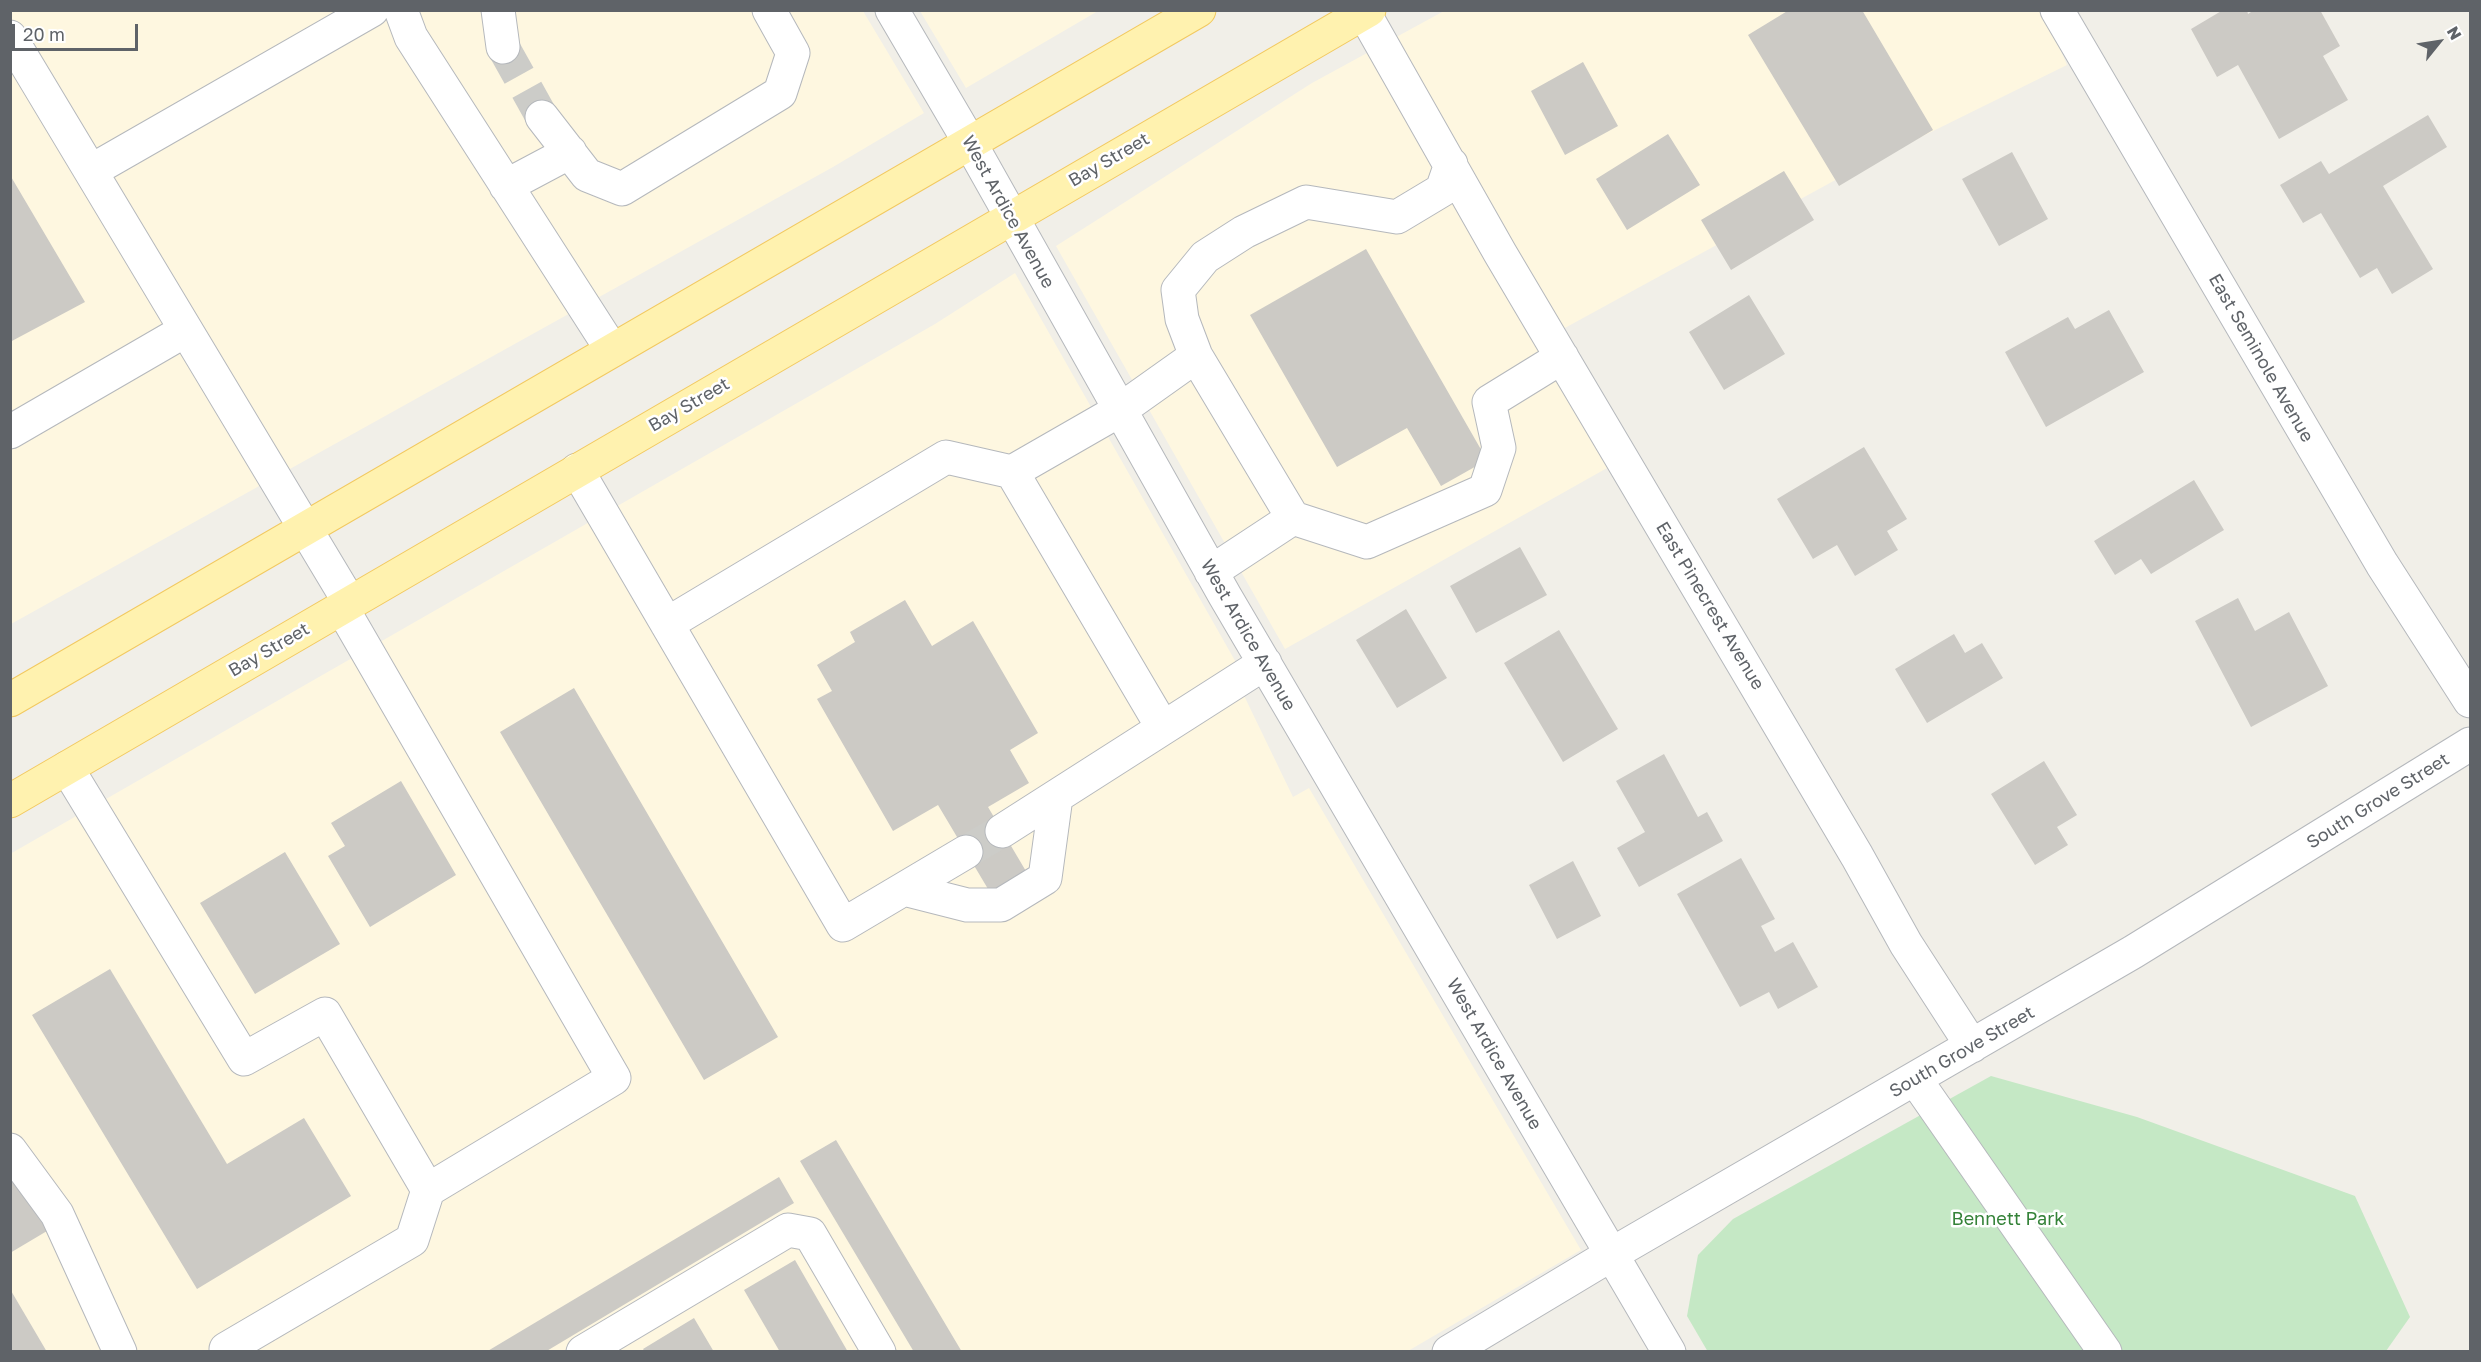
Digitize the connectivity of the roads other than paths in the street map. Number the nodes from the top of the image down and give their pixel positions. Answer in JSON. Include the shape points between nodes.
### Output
{"nodes":[{"id":1,"x":372,"y":10,"type":"edge"},
{"id":2,"x":401,"y":10,"type":"edge"},
{"id":3,"x":498,"y":10,"type":"edge"},
{"id":4,"x":769,"y":10,"type":"edge"},
{"id":5,"x":892,"y":10,"type":"edge"},
{"id":6,"x":1199,"y":10,"type":"edge"},
{"id":7,"x":2057,"y":10,"type":"edge"},
{"id":8,"x":1366,"y":12,"type":"edge"},
{"id":9,"x":10,"y":37,"type":"edge"},
{"id":10,"x":503,"y":47,"type":"tunnel mouth"},
{"id":11,"x":542,"y":117,"type":"tunnel mouth"},
{"id":12,"x":970,"y":143,"type":"junction"},
{"id":13,"x":570,"y":152,"type":"junction"},
{"id":14,"x":1451,"y":164,"type":"junction"},
{"id":15,"x":91,"y":171,"type":"junction"},
{"id":16,"x":506,"y":186,"type":"junction"},
{"id":17,"x":1012,"y":217,"type":"junction"},
{"id":18,"x":186,"y":330,"type":"junction"},
{"id":19,"x":612,"y":350,"type":"junction"},
{"id":20,"x":1196,"y":356,"type":"junction"},
{"id":21,"x":1562,"y":357,"type":"junction"},
{"id":22,"x":1120,"y":410,"type":"junction"},
{"id":23,"x":10,"y":432,"type":"edge"},
{"id":24,"x":577,"y":470,"type":"junction"},
{"id":25,"x":1012,"y":472,"type":"junction"},
{"id":26,"x":1293,"y":518,"type":"junction"},
{"id":27,"x":306,"y":529,"type":"junction"},
{"id":28,"x":1211,"y":572,"type":"junction"},
{"id":29,"x":346,"y":605,"type":"junction"},
{"id":30,"x":667,"y":624,"type":"junction"},
{"id":31,"x":1264,"y":663,"type":"junction"},
{"id":32,"x":10,"y":700,"type":"edge"},
{"id":33,"x":2470,"y":701,"type":"edge"},
{"id":34,"x":1163,"y":728,"type":"junction"},
{"id":35,"x":2470,"y":744,"type":"edge"},
{"id":36,"x":67,"y":768,"type":"junction"},
{"id":37,"x":1056,"y":797,"type":"junction"},
{"id":38,"x":10,"y":801,"type":"edge"},
{"id":39,"x":1002,"y":831,"type":"tunnel mouth"},
{"id":40,"x":966,"y":852,"type":"tunnel mouth"},
{"id":41,"x":904,"y":889,"type":"junction"},
{"id":42,"x":1972,"y":1046,"type":"junction"},
{"id":43,"x":1915,"y":1079,"type":"junction"},
{"id":44,"x":10,"y":1150,"type":"edge"},
{"id":45,"x":428,"y":1190,"type":"junction"},
{"id":46,"x":1611,"y":1254,"type":"junction"},
{"id":47,"x":120,"y":1352,"type":"edge"},
{"id":48,"x":227,"y":1352,"type":"edge"},
{"id":49,"x":583,"y":1352,"type":"edge"},
{"id":50,"x":879,"y":1352,"type":"edge"},
{"id":51,"x":1449,"y":1352,"type":"edge"},
{"id":52,"x":1669,"y":1352,"type":"edge"},
{"id":53,"x":2105,"y":1352,"type":"edge"}],
"edges":[{"from":1,"to":15,"type":"street"},
{"from":2,"to":16,"type":"street","via":[[411,37]]},
{"from":3,"to":10,"type":"street"},
{"from":4,"to":13,"type":"street","via":[[793,53],[780,93],[622,189],[587,175]]},
{"from":5,"to":12,"type":"street","name":"West Ardice Avenue"},
{"from":6,"to":12,"type":"main road"},
{"from":7,"to":33,"type":"street","name":"East Seminole Avenue","via":[[2382,564]]},
{"from":8,"to":14,"type":"street","name":"East Pinecrest Avenue"},
{"from":8,"to":17,"type":"main road","name":"Bay Street"},
{"from":9,"to":15,"type":"street"},
{"from":11,"to":13,"type":"street"},
{"from":12,"to":17,"type":"street","name":"West Ardice Avenue"},
{"from":12,"to":19,"type":"main road"},
{"from":13,"to":16,"type":"street"},
{"from":14,"to":20,"type":"street","via":[[1442,190],[1397,217],[1306,202],[1244,232],[1205,257],[1178,290],[1182,319]]},
{"from":14,"to":21,"type":"street","name":"East Pinecrest Avenue"},
{"from":15,"to":18,"type":"street"},
{"from":16,"to":19,"type":"street"},
{"from":17,"to":22,"type":"street","name":"West Ardice Avenue"},
{"from":17,"to":24,"type":"main road","name":"Bay Street"},
{"from":18,"to":23,"type":"street"},
{"from":18,"to":27,"type":"street"},
{"from":19,"to":27,"type":"main road"},
{"from":20,"to":22,"type":"street"},
{"from":20,"to":26,"type":"street"},
{"from":21,"to":26,"type":"street","via":[[1489,402],[1499,448],[1485,490],[1367,542]]},
{"from":21,"to":42,"type":"street","name":"East Pinecrest Avenue","via":[[1906,944]]},
{"from":22,"to":25,"type":"street"},
{"from":22,"to":28,"type":"street","name":"West Ardice Avenue"},
{"from":24,"to":29,"type":"main road","name":"Bay Street"},
{"from":24,"to":30,"type":"street"},
{"from":25,"to":30,"type":"street","via":[[946,457]]},
{"from":25,"to":34,"type":"street"},
{"from":26,"to":28,"type":"street"},
{"from":27,"to":29,"type":"street"},
{"from":27,"to":32,"type":"main road"},
{"from":28,"to":31,"type":"street","name":"West Ardice Avenue"},
{"from":29,"to":36,"type":"main road","name":"Bay Street"},
{"from":29,"to":45,"type":"street","via":[[614,1078]]},
{"from":30,"to":41,"type":"street","via":[[843,925]]},
{"from":31,"to":34,"type":"street"},
{"from":31,"to":46,"type":"street","name":"West Ardice Avenue"},
{"from":34,"to":37,"type":"street"},
{"from":35,"to":42,"type":"street","name":"South Grove Street","via":[[2133,952]]},
{"from":36,"to":38,"type":"main road","name":"Bay Street"},
{"from":36,"to":45,"type":"street","via":[[244,1059],[326,1014]]},
{"from":37,"to":39,"type":"street"},
{"from":37,"to":41,"type":"street","via":[[1045,878],[1001,905],[967,905]]},
{"from":40,"to":41,"type":"street"},
{"from":42,"to":43,"type":"street","name":"South Grove Street"},
{"from":43,"to":46,"type":"street","name":"South Grove Street"},
{"from":43,"to":53,"type":"street"},
{"from":44,"to":47,"type":"street","via":[[57,1214]]},
{"from":45,"to":48,"type":"street","via":[[412,1240],[226,1349]]},
{"from":46,"to":51,"type":"street","name":"South Grove Street"},
{"from":46,"to":52,"type":"street","name":"West Ardice Avenue"},
{"from":49,"to":50,"type":"street","via":[[788,1230],[810,1234]]}]}
